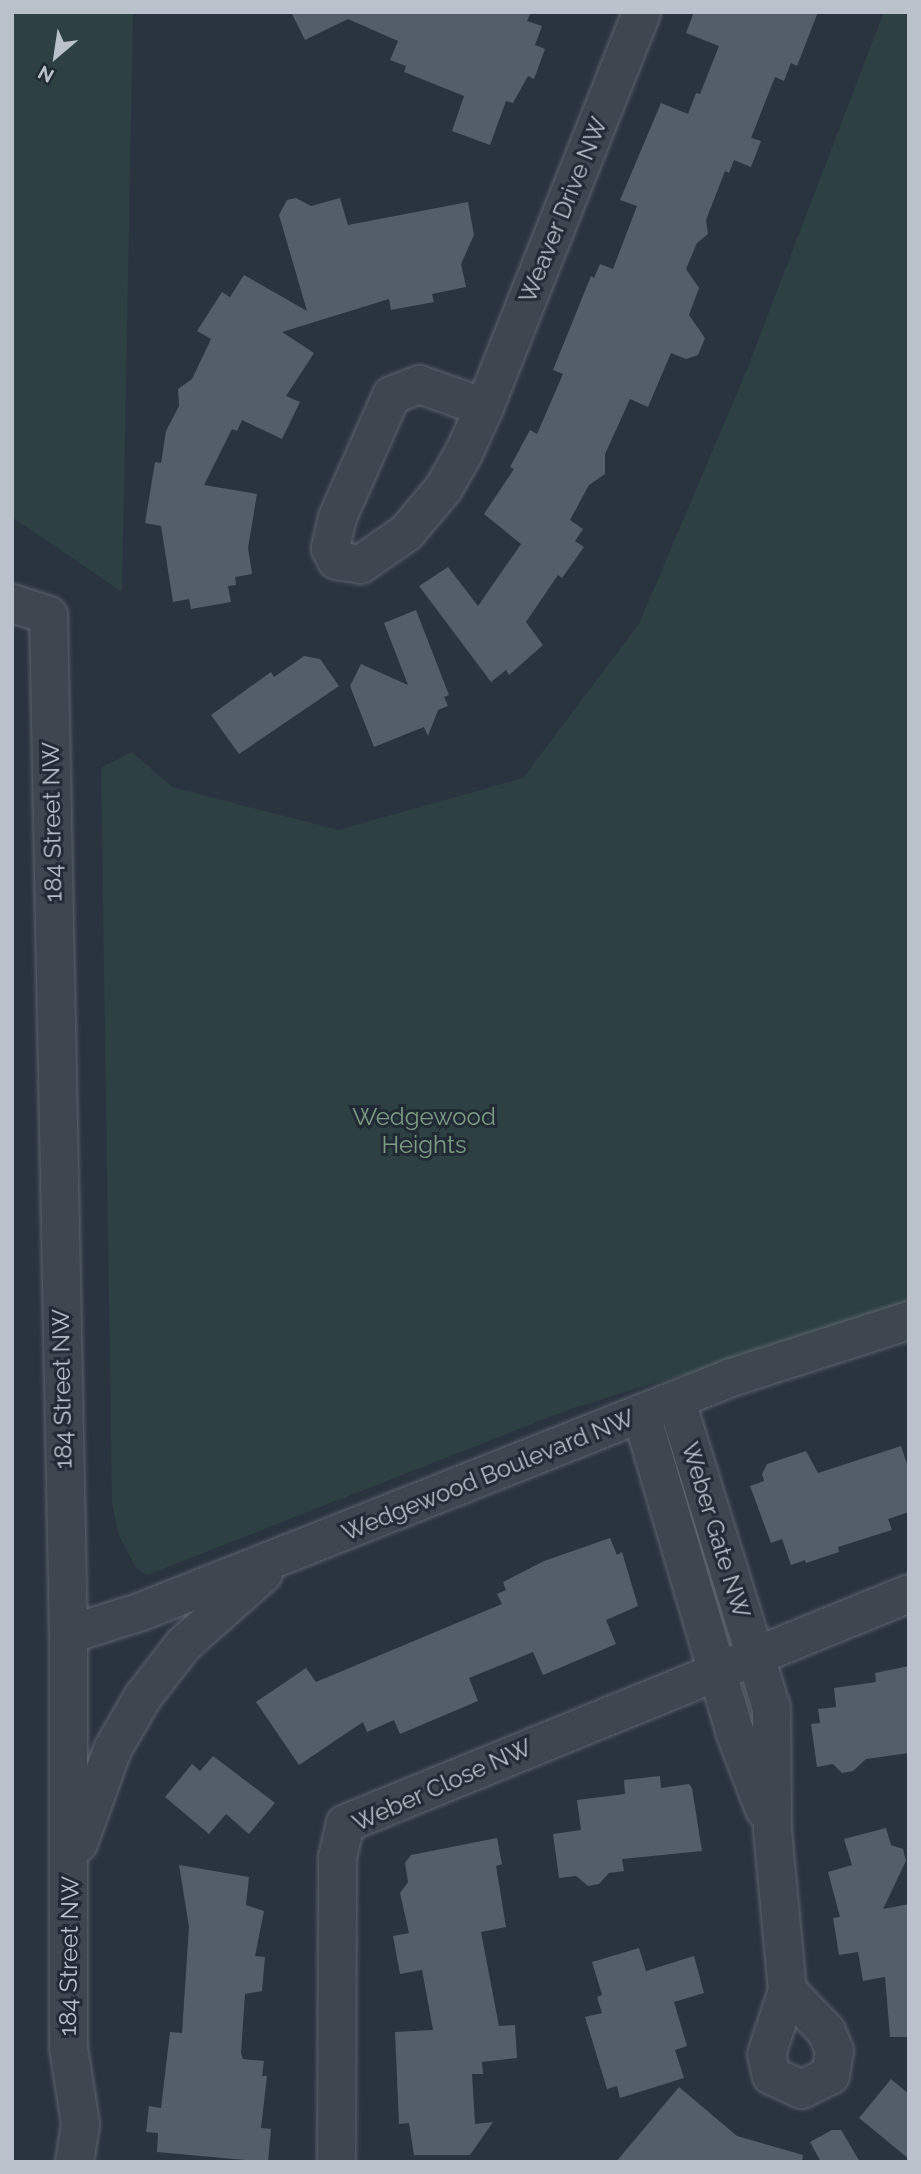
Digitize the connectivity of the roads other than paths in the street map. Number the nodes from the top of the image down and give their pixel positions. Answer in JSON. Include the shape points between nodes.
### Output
{"nodes":[{"id":1,"x":642,"y":12,"type":"edge"},
{"id":2,"x":484,"y":407,"type":"junction"},
{"id":3,"x":12,"y":603,"type":"edge"},
{"id":4,"x":909,"y":1320,"type":"edge"},
{"id":5,"x":677,"y":1401,"type":"junction"},
{"id":6,"x":641,"y":1414,"type":"junction"},
{"id":7,"x":283,"y":1556,"type":"junction"},
{"id":8,"x":909,"y":1592,"type":"edge"},
{"id":9,"x":68,"y":1634,"type":"junction"},
{"id":10,"x":735,"y":1664,"type":"junction"},
{"id":11,"x":70,"y":1864,"type":"junction"},
{"id":12,"x":787,"y":1990,"type":"dead end"},
{"id":13,"x":74,"y":2162,"type":"edge"},
{"id":14,"x":336,"y":2162,"type":"edge"}],
"edges":[{"from":1,"to":2,"type":"street","name":"Weaver Drive NW"},
{"from":2,"to":2,"type":"street","name":"Weaver Drive NW","via":[[419,384],[391,395],[337,517],[330,548],[336,560],[360,564],[425,513],[463,453]]},
{"from":3,"to":9,"type":"street","name":"184 Street NW","via":[[48,615]]},
{"from":4,"to":5,"type":"street","name":"Wedgewood Boulevard NW","via":[[786,1357]]},
{"from":5,"to":6,"type":"street","name":"Wedgewood Boulevard NW"},
{"from":5,"to":10,"type":"street","name":"Weber Gate NW"},
{"from":6,"to":7,"type":"street","name":"Wedgewood Boulevard NW"},
{"from":6,"to":10,"type":"street","name":"Weber Gate NW"},
{"from":7,"to":9,"type":"street","name":"Wedgewood Boulevard NW"},
{"from":7,"to":11,"type":"street","via":[[183,1644],[142,1697],[113,1749]]},
{"from":8,"to":10,"type":"street"},
{"from":9,"to":11,"type":"street","name":"184 Street NW"},
{"from":10,"to":12,"type":"street","via":[[771,1707],[772,1829]]},
{"from":10,"to":14,"type":"street","name":"Weber Close NW","via":[[345,1823],[337,1857]]},
{"from":11,"to":13,"type":"street","name":"184 Street NW","via":[[68,2046],[80,2124]]}]}
